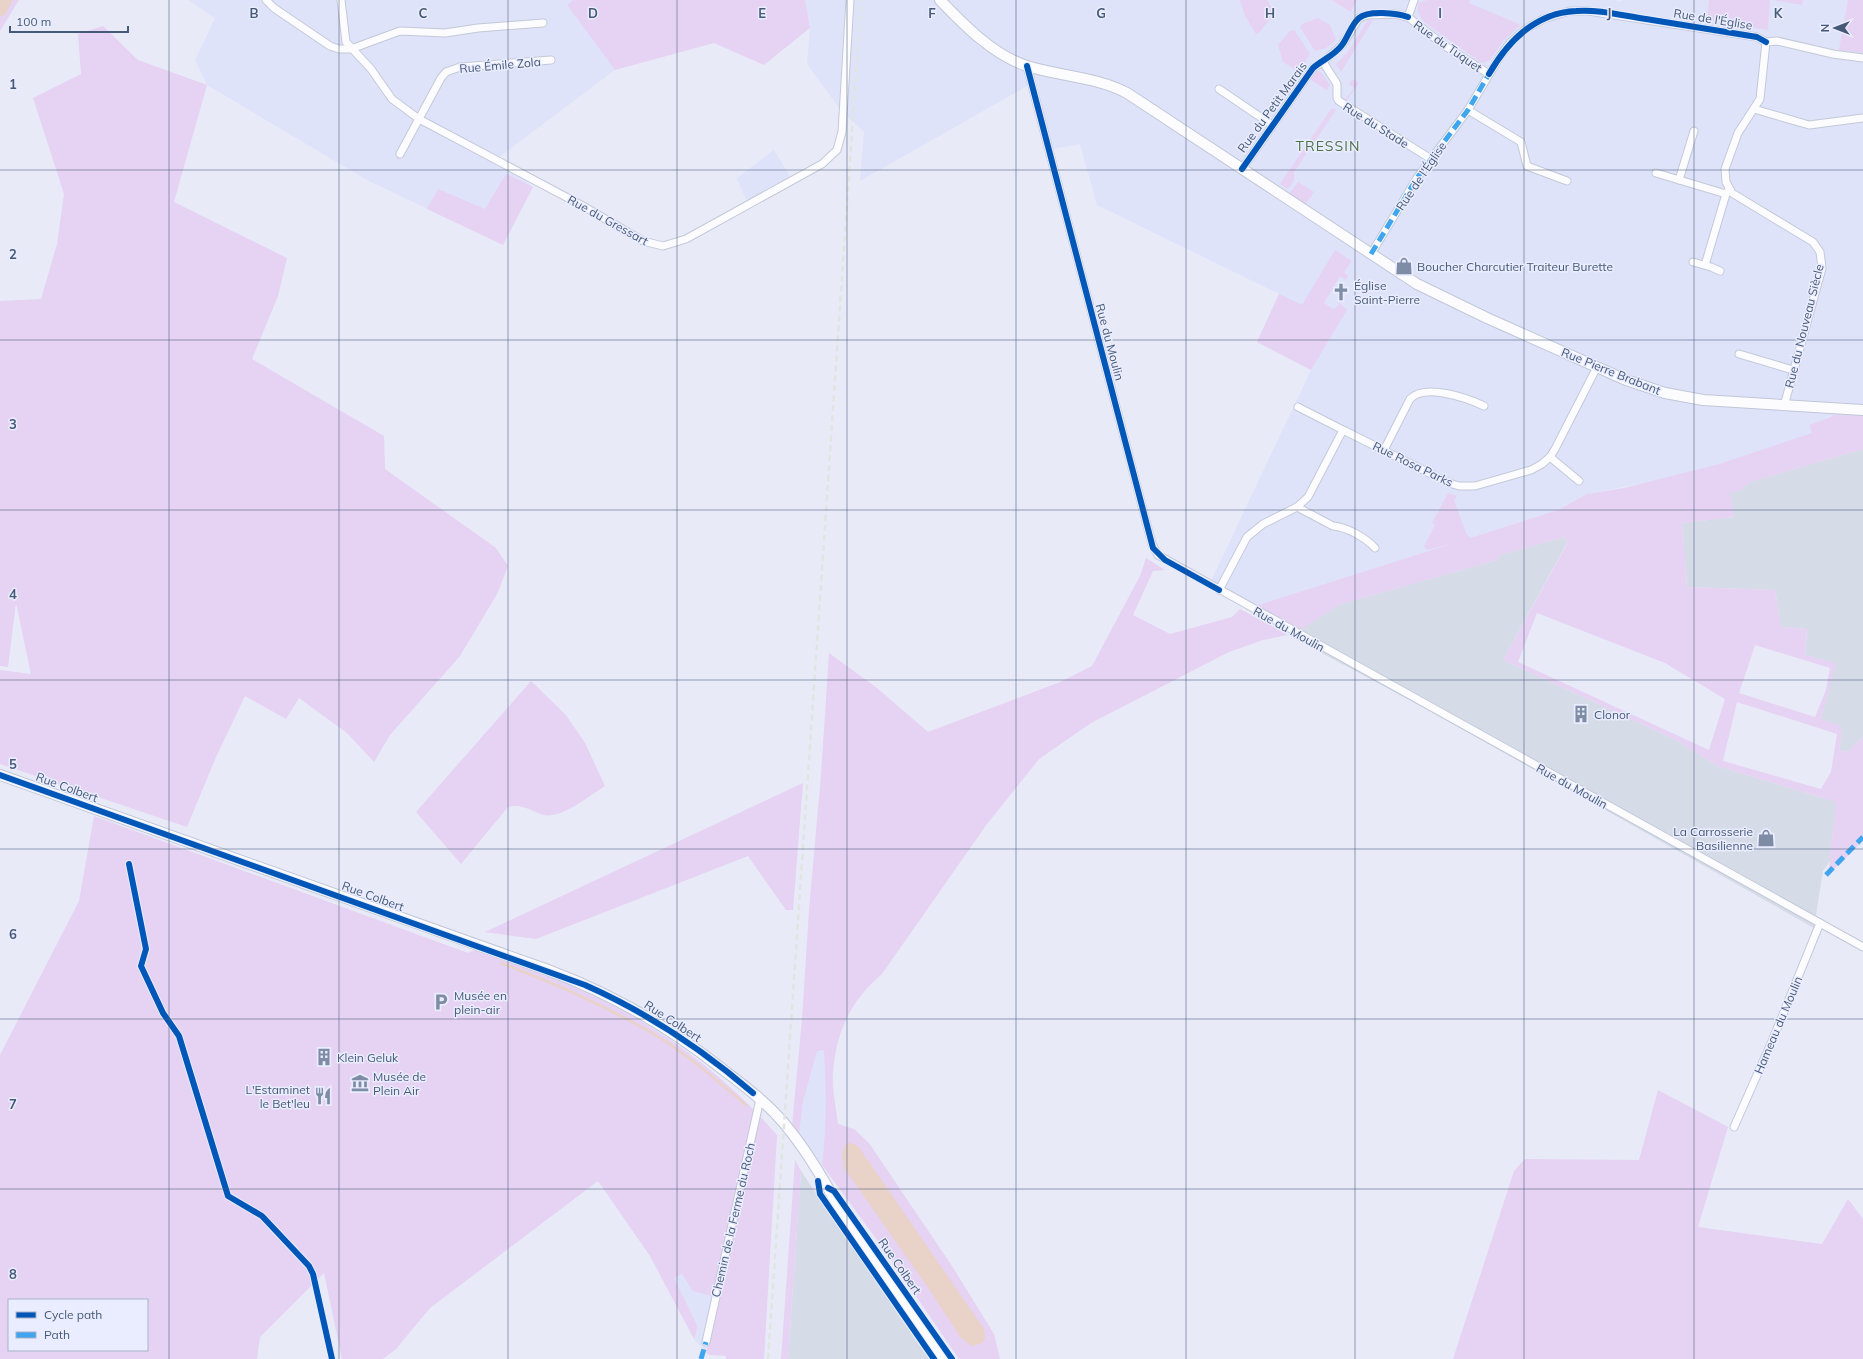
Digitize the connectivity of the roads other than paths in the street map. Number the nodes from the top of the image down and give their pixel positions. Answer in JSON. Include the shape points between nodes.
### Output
{"nodes":[{"id":1,"x":266,"y":0,"type":"edge"},
{"id":2,"x":340,"y":0,"type":"edge"},
{"id":3,"x":850,"y":0,"type":"edge"},
{"id":4,"x":940,"y":0,"type":"edge"},
{"id":5,"x":1414,"y":0,"type":"edge"},
{"id":6,"x":1408,"y":17,"type":"junction"},
{"id":7,"x":542,"y":23,"type":"dead end"},
{"id":8,"x":1766,"y":42,"type":"junction"},
{"id":9,"x":351,"y":49,"type":"junction"},
{"id":10,"x":1863,"y":58,"type":"edge"},
{"id":11,"x":552,"y":60,"type":"dead end"},
{"id":12,"x":1323,"y":62,"type":"junction"},
{"id":13,"x":1027,"y":66,"type":"junction"},
{"id":14,"x":1489,"y":74,"type":"junction"},
{"id":15,"x":1219,"y":89,"type":"dead end"},
{"id":16,"x":1754,"y":109,"type":"junction"},
{"id":17,"x":1468,"y":110,"type":"junction"},
{"id":18,"x":419,"y":118,"type":"junction"},
{"id":19,"x":1863,"y":118,"type":"edge"},
{"id":20,"x":1272,"y":125,"type":"junction"},
{"id":21,"x":1694,"y":131,"type":"dead end"},
{"id":22,"x":400,"y":154,"type":"dead end"},
{"id":23,"x":1431,"y":159,"type":"junction"},
{"id":24,"x":1242,"y":169,"type":"junction"},
{"id":25,"x":1656,"y":173,"type":"dead end"},
{"id":26,"x":1679,"y":180,"type":"junction"},
{"id":27,"x":1567,"y":181,"type":"dead end"},
{"id":28,"x":1727,"y":191,"type":"junction"},
{"id":29,"x":1375,"y":257,"type":"junction"},
{"id":30,"x":1693,"y":262,"type":"dead end"},
{"id":31,"x":1705,"y":265,"type":"junction"},
{"id":32,"x":1720,"y":271,"type":"dead end"},
{"id":33,"x":1739,"y":354,"type":"dead end"},
{"id":34,"x":1597,"y":367,"type":"junction"},
{"id":35,"x":1793,"y":370,"type":"junction"},
{"id":36,"x":1484,"y":406,"type":"dead end"},
{"id":37,"x":1784,"y":406,"type":"junction"},
{"id":38,"x":1298,"y":407,"type":"dead end"},
{"id":39,"x":1863,"y":410,"type":"edge"},
{"id":40,"x":1343,"y":430,"type":"junction"},
{"id":41,"x":1384,"y":450,"type":"junction"},
{"id":42,"x":1550,"y":457,"type":"junction"},
{"id":43,"x":1579,"y":481,"type":"dead end"},
{"id":44,"x":1297,"y":507,"type":"junction"},
{"id":45,"x":1375,"y":548,"type":"dead end"},
{"id":46,"x":1219,"y":590,"type":"junction"},
{"id":47,"x":0,"y":775,"type":"edge"},
{"id":48,"x":1820,"y":923,"type":"junction"},
{"id":49,"x":1863,"y":947,"type":"edge"},
{"id":50,"x":759,"y":1102,"type":"junction"},
{"id":51,"x":1734,"y":1127,"type":"dead end"},
{"id":52,"x":706,"y":1342,"type":"dead end"},
{"id":53,"x":943,"y":1359,"type":"edge"}],
"edges":[{"from":1,"to":9,"type":"street","via":[[330,46]]},
{"from":2,"to":9,"type":"street","name":"Rue du Gressart","via":[[344,36]]},
{"from":3,"to":18,"type":"street","name":"Rue du Gressart","via":[[844,123],[839,145],[833,155],[822,164],[674,244],[656,245],[643,241],[584,206]]},
{"from":4,"to":13,"type":"main road","name":"Rue Pierre Brabant","via":[[995,50]]},
{"from":5,"to":6,"type":"street","name":"Rue du Tuquet"},
{"from":6,"to":12,"type":"street","name":"Rue du Tuquet","via":[[1399,14],[1362,16],[1356,21],[1342,45]]},
{"from":6,"to":14,"type":"street","name":"Rue du Tuquet","via":[[1445,46]]},
{"from":7,"to":9,"type":"street","via":[[445,33],[400,31]]},
{"from":8,"to":10,"type":"street","name":"Rue de l'Église","via":[[1777,41]]},
{"from":8,"to":14,"type":"street","name":"Rue de l'Église","via":[[1757,37],[1673,23],[1588,11],[1570,11],[1543,20],[1520,33],[1502,53]]},
{"from":8,"to":16,"type":"street","via":[[1762,94]]},
{"from":9,"to":18,"type":"street","name":"Rue du Gressart","via":[[371,69],[392,99]]},
{"from":11,"to":18,"type":"street","name":"Rue Émile Zola","via":[[450,70],[441,78]]},
{"from":12,"to":20,"type":"street","name":"Rue du Petit Marais","via":[[1313,68]]},
{"from":12,"to":23,"type":"street","name":"Rue du Stade","via":[[1337,84],[1339,101]]},
{"from":13,"to":24,"type":"main road","name":"Rue Pierre Brabant","via":[[1120,90],[1138,99]]},
{"from":13,"to":46,"type":"street","name":"Rue du Moulin","via":[[1153,548],[1164,560]]},
{"from":14,"to":17,"type":"street","name":"Rue de l'Église"},
{"from":15,"to":20,"type":"street","name":"Rue du Petit Marais"},
{"from":16,"to":19,"type":"street","via":[[1810,125]]},
{"from":16,"to":28,"type":"street","via":[[1738,133],[1726,165]]},
{"from":17,"to":23,"type":"street","name":"Rue de l'Église"},
{"from":17,"to":27,"type":"street","via":[[1521,142],[1527,166]]},
{"from":18,"to":22,"type":"street","name":"Rue Émile Zola"},
{"from":20,"to":24,"type":"street","name":"Rue du Petit Marais"},
{"from":21,"to":26,"type":"street"},
{"from":23,"to":29,"type":"street","name":"Rue de l'Église"},
{"from":24,"to":29,"type":"main road","name":"Rue Pierre Brabant"},
{"from":25,"to":26,"type":"street","name":"Rue du Nouveau Siècle"},
{"from":26,"to":28,"type":"street","name":"Rue du Nouveau Siècle"},
{"from":28,"to":31,"type":"street"},
{"from":28,"to":35,"type":"street","name":"Rue du Nouveau Siècle","via":[[1813,242],[1820,252],[1822,268]]},
{"from":29,"to":34,"type":"main road","name":"Rue Pierre Brabant","via":[[1451,302]]},
{"from":30,"to":31,"type":"street"},
{"from":31,"to":32,"type":"street"},
{"from":33,"to":35,"type":"street"},
{"from":34,"to":37,"type":"main road","name":"Rue Pierre Brabant","via":[[1634,383],[1672,395]]},
{"from":34,"to":42,"type":"street","name":"Rue Rosa Parks"},
{"from":35,"to":37,"type":"street","name":"Rue du Nouveau Siècle"},
{"from":36,"to":41,"type":"street","via":[[1455,394],[1416,394],[1410,400]]},
{"from":37,"to":39,"type":"main road","name":"Rue Pierre Brabant"},
{"from":38,"to":40,"type":"street","name":"Rue Rosa Parks"},
{"from":40,"to":41,"type":"street","name":"Rue Rosa Parks"},
{"from":40,"to":44,"type":"street","via":[[1311,493]]},
{"from":41,"to":42,"type":"street","name":"Rue Rosa Parks","via":[[1450,483],[1464,487],[1531,470]]},
{"from":42,"to":43,"type":"street"},
{"from":44,"to":45,"type":"street","via":[[1369,542]]},
{"from":44,"to":46,"type":"street","via":[[1263,524],[1247,537]]},
{"from":46,"to":48,"type":"street","name":"Rue du Moulin"},
{"from":47,"to":50,"type":"main road","name":"Rue Colbert","via":[[568,977],[648,1016],[722,1069]]},
{"from":48,"to":49,"type":"street","name":"Rue du Moulin"},
{"from":48,"to":51,"type":"street","name":"Hameau du Moulin","via":[[1773,1040]]},
{"from":50,"to":52,"type":"street","name":"Chemin de la Ferme du Roch"},
{"from":50,"to":53,"type":"main road","name":"Rue Colbert","via":[[839,1208]]}]}
